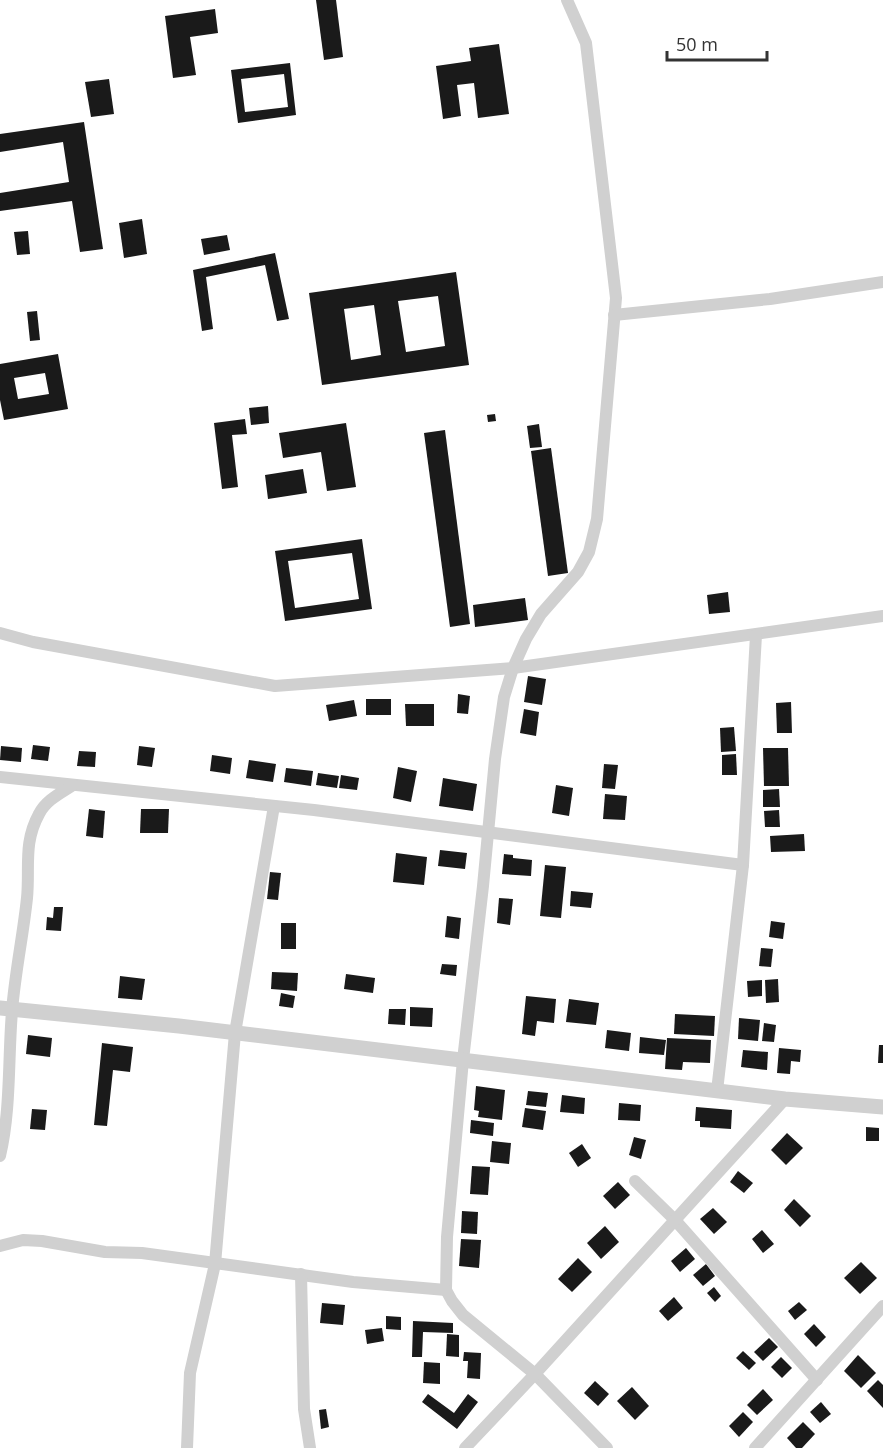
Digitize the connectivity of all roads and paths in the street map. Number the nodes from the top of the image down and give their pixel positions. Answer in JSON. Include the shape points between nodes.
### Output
{"nodes":[{"id":1,"x":567,"y":0,"type":"edge"},
{"id":2,"x":883,"y":282,"type":"edge"},
{"id":3,"x":614,"y":315,"type":"junction"},
{"id":4,"x":883,"y":616,"type":"edge"},
{"id":5,"x":0,"y":633,"type":"edge"},
{"id":6,"x":756,"y":635,"type":"junction"},
{"id":7,"x":513,"y":668,"type":"junction"},
{"id":8,"x":0,"y":777,"type":"edge"},
{"id":9,"x":73,"y":785,"type":"junction"},
{"id":10,"x":274,"y":806,"type":"junction"},
{"id":11,"x":488,"y":831,"type":"junction"},
{"id":12,"x":742,"y":865,"type":"junction"},
{"id":13,"x":6,"y":1009,"type":"edge"},
{"id":14,"x":235,"y":1033,"type":"junction"},
{"id":15,"x":463,"y":1060,"type":"junction"},
{"id":16,"x":717,"y":1091,"type":"junction"},
{"id":17,"x":785,"y":1099,"type":"junction"},
{"id":18,"x":883,"y":1107,"type":"edge"},
{"id":19,"x":0,"y":1156,"type":"edge"},
{"id":20,"x":634,"y":1181,"type":"dead end"},
{"id":21,"x":675,"y":1220,"type":"junction"},
{"id":22,"x":0,"y":1246,"type":"edge"},
{"id":23,"x":215,"y":1264,"type":"junction"},
{"id":24,"x":301,"y":1274,"type":"junction"},
{"id":25,"x":446,"y":1290,"type":"junction"},
{"id":26,"x":883,"y":1306,"type":"edge"},
{"id":27,"x":535,"y":1374,"type":"junction"},
{"id":28,"x":817,"y":1380,"type":"junction"},
{"id":29,"x":187,"y":1448,"type":"edge"},
{"id":30,"x":310,"y":1448,"type":"edge"},
{"id":31,"x":465,"y":1448,"type":"edge"},
{"id":32,"x":607,"y":1448,"type":"edge"},
{"id":33,"x":755,"y":1448,"type":"edge"}],
"edges":[{"from":1,"to":3,"type":"street","via":[[586,42],[616,298]]},
{"from":2,"to":3,"type":"street","via":[[770,299]]},
{"from":3,"to":7,"type":"street","via":[[594,536],[578,572],[541,614]]},
{"from":4,"to":6,"type":"street"},
{"from":5,"to":7,"type":"street","via":[[274,686]]},
{"from":6,"to":7,"type":"street"},
{"from":6,"to":12,"type":"street"},
{"from":7,"to":11,"type":"street","via":[[504,697]]},
{"from":8,"to":9,"type":"street"},
{"from":9,"to":10,"type":"street"},
{"from":9,"to":13,"type":"street","via":[[47,802],[32,829],[28,895]]},
{"from":10,"to":11,"type":"street"},
{"from":10,"to":14,"type":"street"},
{"from":11,"to":12,"type":"street"},
{"from":11,"to":15,"type":"street"},
{"from":12,"to":16,"type":"street"},
{"from":13,"to":14,"type":"street"},
{"from":13,"to":19,"type":"street","via":[[5,1128]]},
{"from":14,"to":15,"type":"street"},
{"from":14,"to":23,"type":"street"},
{"from":15,"to":16,"type":"street"},
{"from":15,"to":25,"type":"street"},
{"from":16,"to":17,"type":"street"},
{"from":17,"to":18,"type":"street"},
{"from":17,"to":21,"type":"street"},
{"from":20,"to":21,"type":"street"},
{"from":21,"to":27,"type":"street"},
{"from":21,"to":28,"type":"street"},
{"from":22,"to":23,"type":"street","via":[[23,1240],[42,1241]]},
{"from":23,"to":24,"type":"street"},
{"from":23,"to":29,"type":"street","via":[[190,1373]]},
{"from":24,"to":25,"type":"street"},
{"from":24,"to":30,"type":"street","via":[[304,1409]]},
{"from":25,"to":27,"type":"street","via":[[463,1315]]},
{"from":26,"to":28,"type":"street"},
{"from":27,"to":31,"type":"street"},
{"from":27,"to":32,"type":"street"},
{"from":28,"to":33,"type":"street"}]}
